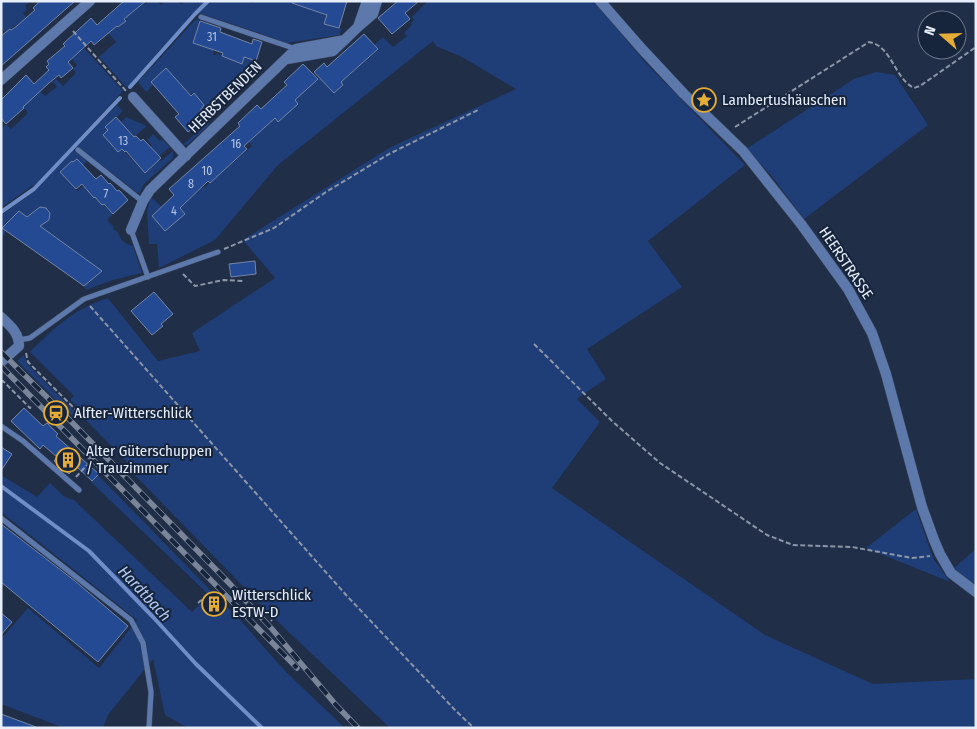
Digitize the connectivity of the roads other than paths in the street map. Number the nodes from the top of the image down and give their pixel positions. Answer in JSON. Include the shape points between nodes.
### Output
{"nodes":[{"id":1,"x":90,"y":1,"type":"edge"},
{"id":2,"x":367,"y":1,"type":"edge"},
{"id":3,"x":377,"y":1,"type":"edge"},
{"id":4,"x":600,"y":1,"type":"edge"},
{"id":5,"x":201,"y":17,"type":"dead end"},
{"id":6,"x":358,"y":27,"type":"junction"},
{"id":7,"x":345,"y":40,"type":"junction"},
{"id":8,"x":296,"y":49,"type":"junction"},
{"id":9,"x":286,"y":59,"type":"junction"},
{"id":10,"x":1,"y":80,"type":"edge"},
{"id":11,"x":133,"y":97,"type":"road end"},
{"id":12,"x":78,"y":150,"type":"dead end"},
{"id":13,"x":186,"y":156,"type":"junction"},
{"id":14,"x":143,"y":202,"type":"junction"},
{"id":15,"x":131,"y":230,"type":"joint"},
{"id":16,"x":218,"y":252,"type":"road end"},
{"id":17,"x":148,"y":277,"type":"junction"},
{"id":18,"x":1,"y":317,"type":"edge"},
{"id":19,"x":19,"y":340,"type":"junction"},
{"id":20,"x":1,"y":362,"type":"edge"},
{"id":21,"x":1,"y":426,"type":"edge"},
{"id":22,"x":79,"y":490,"type":"dead end"},
{"id":23,"x":1,"y":518,"type":"edge"},
{"id":24,"x":976,"y":592,"type":"edge"},
{"id":25,"x":149,"y":728,"type":"edge"}],
"edges":[{"from":1,"to":10,"type":"street"},
{"from":2,"to":6,"type":"street"},
{"from":3,"to":6,"type":"street","via":[[373,14]]},
{"from":4,"to":24,"type":"street","name":"HEERSTRASSE","via":[[684,94],[743,151],[848,289],[872,334],[886,374],[922,507],[940,554],[951,572]]},
{"from":5,"to":8,"type":"lane"},
{"from":6,"to":7,"type":"street"},
{"from":7,"to":8,"type":"street"},
{"from":7,"to":9,"type":"street","via":[[333,51]]},
{"from":8,"to":9,"type":"street","name":"HERBSTBENDEN"},
{"from":9,"to":13,"type":"street","name":"HERBSTBENDEN"},
{"from":11,"to":13,"type":"street","name":"HERBSTBENDEN"},
{"from":12,"to":14,"type":"lane"},
{"from":13,"to":14,"type":"street","name":"HERBSTBENDEN","via":[[150,190]]},
{"from":14,"to":15,"type":"street","name":"HERBSTBENDEN"},
{"from":15,"to":17,"type":"lane","name":"HERBSTBENDEN"},
{"from":16,"to":17,"type":"lane"},
{"from":17,"to":19,"type":"lane","via":[[84,299],[30,338]]},
{"from":18,"to":19,"type":"street"},
{"from":19,"to":20,"type":"street","via":[[19,346]]},
{"from":21,"to":22,"type":"lane"},
{"from":23,"to":25,"type":"lane","via":[[131,620],[143,643],[151,692]]}]}
